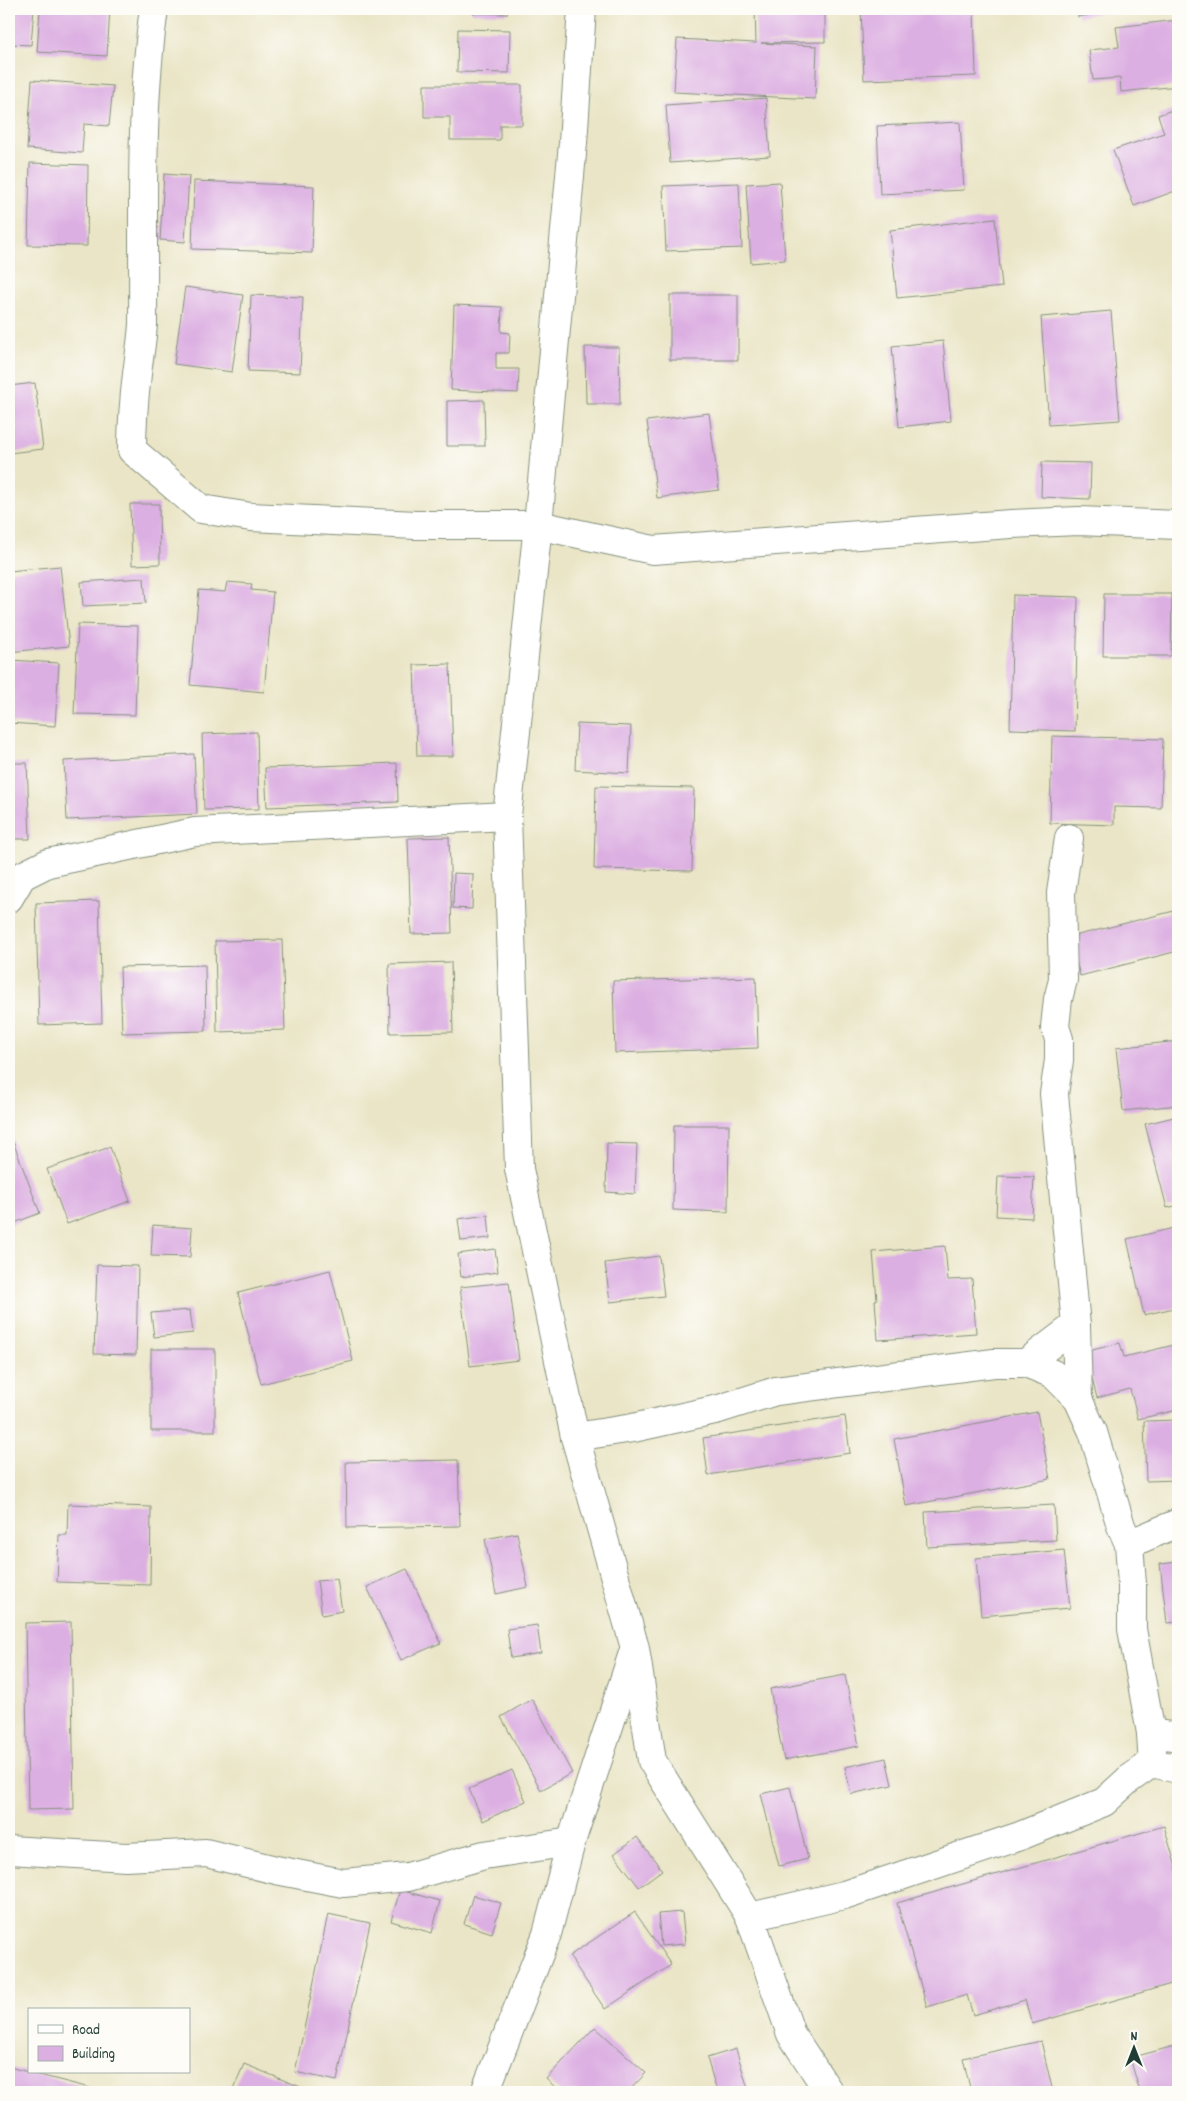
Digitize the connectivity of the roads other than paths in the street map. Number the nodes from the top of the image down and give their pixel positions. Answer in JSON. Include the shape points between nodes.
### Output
{"nodes":[{"id":1,"x":154,"y":9,"type":"edge"},
{"id":2,"x":582,"y":9,"type":"edge"},
{"id":3,"x":538,"y":525,"type":"junction"},
{"id":4,"x":1178,"y":525,"type":"edge"},
{"id":5,"x":507,"y":816,"type":"junction"},
{"id":6,"x":1069,"y":838,"type":"dead end"},
{"id":7,"x":9,"y":898,"type":"edge"},
{"id":8,"x":1076,"y":1325,"type":"junction"},
{"id":9,"x":1026,"y":1363,"type":"junction"},
{"id":10,"x":1078,"y":1399,"type":"junction"},
{"id":11,"x":575,"y":1437,"type":"junction"},
{"id":12,"x":1178,"y":1523,"type":"edge"},
{"id":13,"x":1128,"y":1544,"type":"junction"},
{"id":14,"x":635,"y":1648,"type":"junction"},
{"id":15,"x":1151,"y":1732,"type":"junction"},
{"id":16,"x":1178,"y":1737,"type":"edge"},
{"id":17,"x":1152,"y":1762,"type":"junction"},
{"id":18,"x":1178,"y":1769,"type":"edge"},
{"id":19,"x":571,"y":1842,"type":"junction"},
{"id":20,"x":10,"y":1847,"type":"edge"},
{"id":21,"x":750,"y":1918,"type":"junction"},
{"id":22,"x":486,"y":2092,"type":"edge"},
{"id":23,"x":829,"y":2092,"type":"edge"}],
"edges":[{"from":1,"to":3,"type":"street","via":[[147,57],[142,196],[143,327],[132,415],[132,450],[200,510],[397,524]]},
{"from":2,"to":3,"type":"street","via":[[574,143]]},
{"from":3,"to":4,"type":"street","via":[[653,550],[1011,524],[1078,521]]},
{"from":3,"to":5,"type":"street"},
{"from":5,"to":7,"type":"street","via":[[195,832],[48,863],[22,876]]},
{"from":5,"to":11,"type":"street","via":[[519,1170]]},
{"from":6,"to":8,"type":"street","via":[[1061,893],[1063,980],[1055,1027],[1059,1039],[1059,1060],[1054,1094]]},
{"from":8,"to":9,"type":"street"},
{"from":8,"to":10,"type":"street"},
{"from":9,"to":10,"type":"street","via":[[1053,1374]]},
{"from":9,"to":11,"type":"street","via":[[994,1363],[776,1391],[719,1409]]},
{"from":10,"to":13,"type":"street","via":[[1093,1432]]},
{"from":11,"to":14,"type":"street"},
{"from":12,"to":13,"type":"street"},
{"from":13,"to":15,"type":"street","via":[[1132,1629]]},
{"from":14,"to":19,"type":"street"},
{"from":14,"to":21,"type":"street","via":[[652,1761]]},
{"from":15,"to":16,"type":"street"},
{"from":15,"to":17,"type":"street"},
{"from":17,"to":18,"type":"street"},
{"from":17,"to":21,"type":"street","via":[[1104,1802],[1020,1836],[844,1895]]},
{"from":19,"to":20,"type":"street","via":[[484,1855],[408,1877],[343,1883],[206,1853],[126,1857]]},
{"from":19,"to":22,"type":"street","via":[[547,1934]]},
{"from":21,"to":23,"type":"street","via":[[790,2034]]}]}
